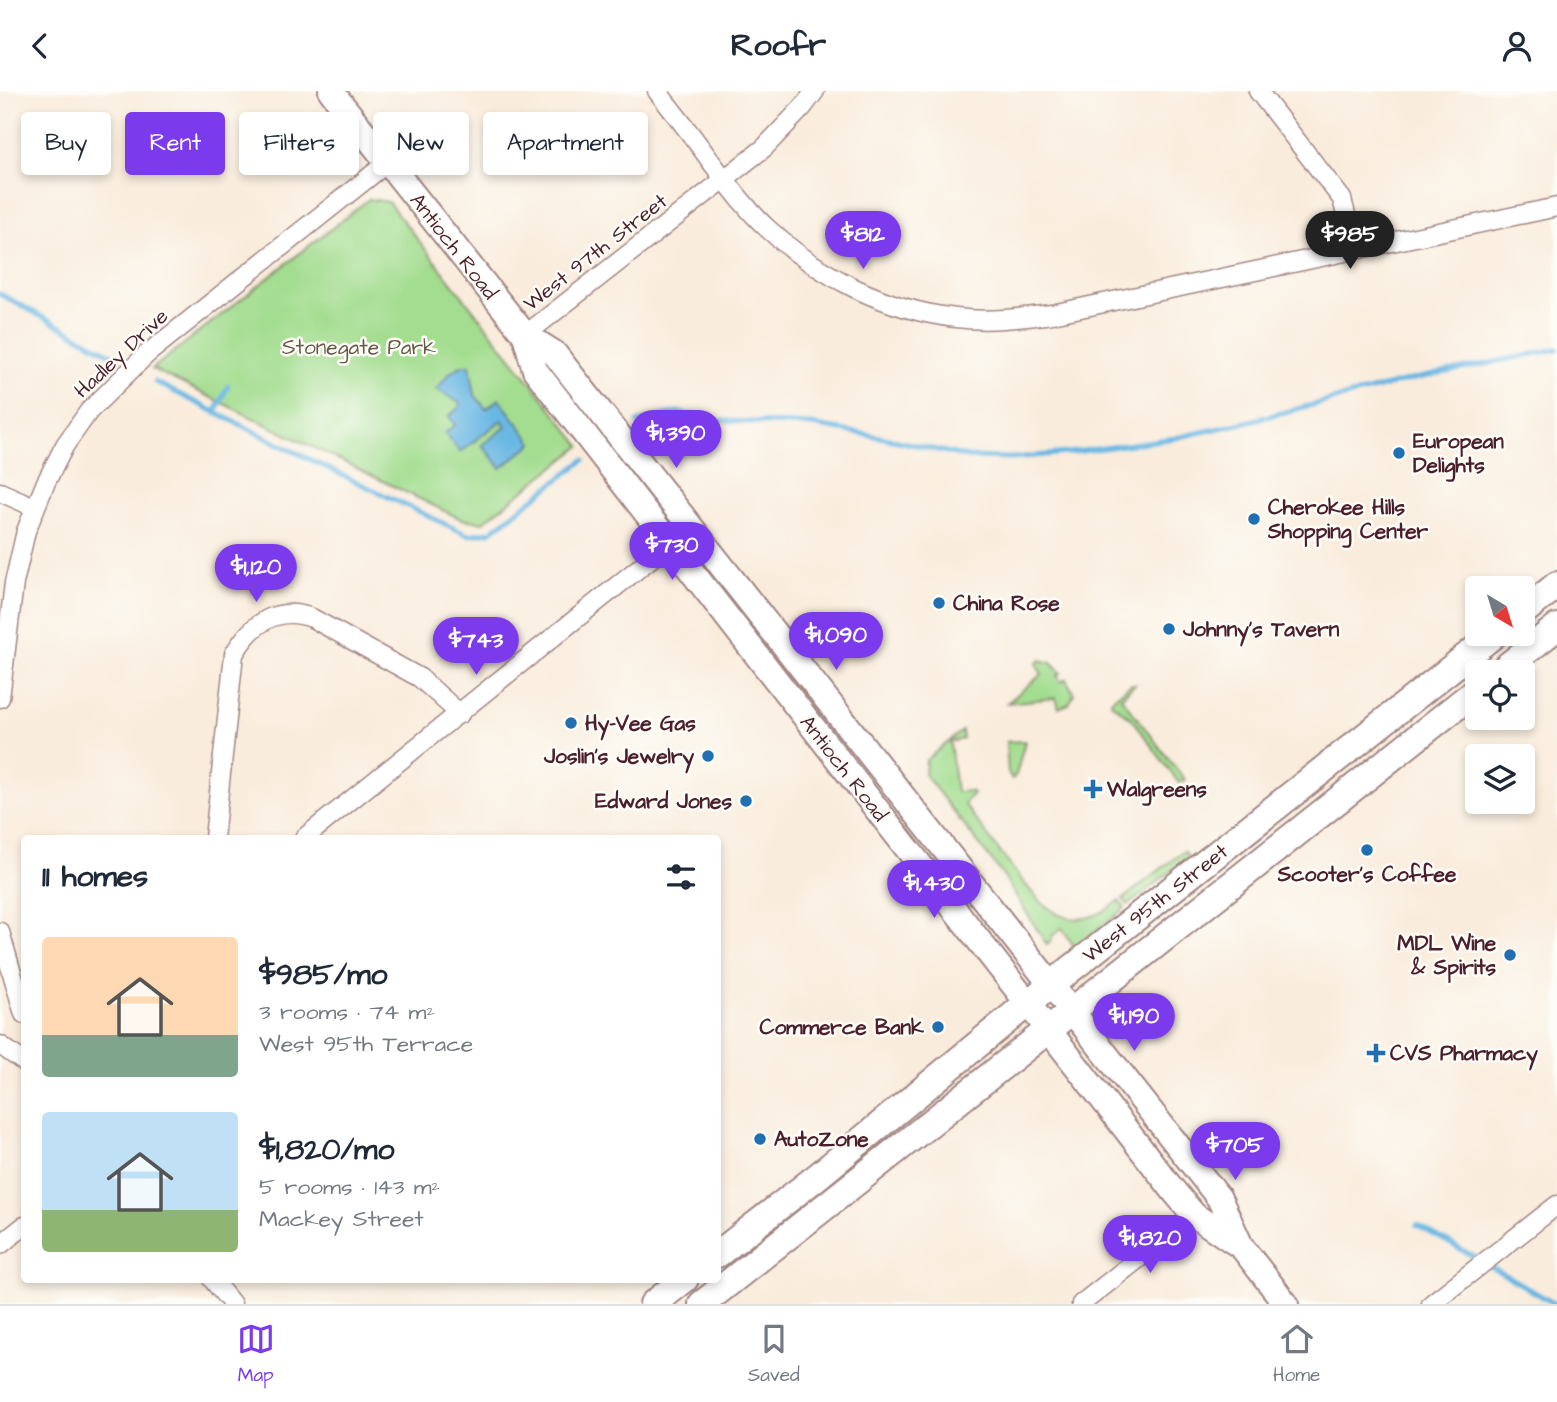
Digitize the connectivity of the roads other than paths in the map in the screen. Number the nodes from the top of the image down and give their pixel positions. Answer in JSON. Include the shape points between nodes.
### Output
{"nodes":[{"id":1,"x":331,"y":91,"type":"edge"},
{"id":2,"x":657,"y":91,"type":"edge"},
{"id":3,"x":815,"y":91,"type":"edge"},
{"id":4,"x":1258,"y":91,"type":"edge"},
{"id":5,"x":373,"y":143,"type":"edge"},
{"id":6,"x":373,"y":174,"type":"edge"},
{"id":7,"x":398,"y":175,"type":"edge"},
{"id":8,"x":725,"y":180,"type":"junction"},
{"id":9,"x":1557,"y":207,"type":"edge"},
{"id":10,"x":1355,"y":250,"type":"junction"},
{"id":11,"x":525,"y":335,"type":"junction"},
{"id":12,"x":0,"y":492,"type":"edge"},
{"id":13,"x":34,"y":507,"type":"junction"},
{"id":14,"x":670,"y":543,"type":"junction"},
{"id":15,"x":1557,"y":585,"type":"edge"},
{"id":16,"x":1535,"y":603,"type":"edge"},
{"id":17,"x":1557,"y":627,"type":"edge"},
{"id":18,"x":1480,"y":646,"type":"edge"},
{"id":19,"x":1515,"y":660,"type":"edge"},
{"id":20,"x":0,"y":698,"type":"edge"},
{"id":21,"x":1465,"y":699,"type":"edge"},
{"id":22,"x":460,"y":714,"type":"junction"},
{"id":23,"x":214,"y":835,"type":"edge"},
{"id":24,"x":308,"y":835,"type":"edge"},
{"id":25,"x":0,"y":932,"type":"edge"},
{"id":26,"x":1053,"y":984,"type":"junction"},
{"id":27,"x":1028,"y":1003,"type":"junction"},
{"id":28,"x":21,"y":1004,"type":"edge"},
{"id":29,"x":1072,"y":1010,"type":"junction"},
{"id":30,"x":1048,"y":1029,"type":"junction"},
{"id":31,"x":0,"y":1045,"type":"edge"},
{"id":32,"x":21,"y":1060,"type":"edge"},
{"id":33,"x":1557,"y":1205,"type":"edge"},
{"id":34,"x":1194,"y":1215,"type":"junction"},
{"id":35,"x":21,"y":1228,"type":"edge"},
{"id":36,"x":0,"y":1245,"type":"edge"},
{"id":37,"x":1241,"y":1246,"type":"junction"},
{"id":38,"x":721,"y":1252,"type":"edge"},
{"id":39,"x":215,"y":1283,"type":"edge"},
{"id":40,"x":680,"y":1283,"type":"edge"},
{"id":41,"x":232,"y":1304,"type":"edge"},
{"id":42,"x":653,"y":1304,"type":"edge"},
{"id":43,"x":702,"y":1304,"type":"edge"},
{"id":44,"x":1082,"y":1304,"type":"edge"},
{"id":45,"x":1286,"y":1304,"type":"edge"},
{"id":46,"x":1431,"y":1304,"type":"edge"}],
"edges":[{"from":1,"to":5,"type":"main road","name":"Antioch Road"},
{"from":2,"to":8,"type":"street"},
{"from":3,"to":8,"type":"street","name":"West 97th Street","via":[[764,148]]},
{"from":4,"to":10,"type":"street","via":[[1342,199]]},
{"from":6,"to":13,"type":"street","name":"Hadley Drive","via":[[147,354],[89,411],[65,445]]},
{"from":7,"to":11,"type":"main road","name":"Antioch Road"},
{"from":8,"to":10,"type":"street","via":[[766,228],[804,260],[884,301],[957,318],[1007,320],[1052,314]]},
{"from":8,"to":11,"type":"street","name":"West 97th Street"},
{"from":9,"to":10,"type":"street"},
{"from":11,"to":14,"type":"main road","name":"Antioch Road","via":[[534,370]]},
{"from":11,"to":26,"type":"main road","name":"Antioch Road","via":[[554,353]]},
{"from":12,"to":13,"type":"street"},
{"from":13,"to":20,"type":"street","name":"Hadley Drive","via":[[14,583]]},
{"from":14,"to":22,"type":"street"},
{"from":14,"to":27,"type":"main road","name":"Antioch Road"},
{"from":15,"to":16,"type":"main road"},
{"from":17,"to":19,"type":"main road"},
{"from":18,"to":26,"type":"main road","name":"West 95th Street"},
{"from":21,"to":29,"type":"main road","name":"West 95th Street"},
{"from":22,"to":23,"type":"street","via":[[420,678],[312,618],[282,613],[262,622],[234,654]]},
{"from":22,"to":24,"type":"street"},
{"from":25,"to":28,"type":"street"},
{"from":26,"to":27,"type":"main road","name":"West 95th Street"},
{"from":26,"to":29,"type":"main road","name":"Antioch Road"},
{"from":27,"to":30,"type":"main road","name":"Antioch Road"},
{"from":27,"to":38,"type":"main road","name":"West 95th Street"},
{"from":29,"to":30,"type":"main road","name":"West 95th Street"},
{"from":29,"to":37,"type":"main road","name":"Antioch Road","via":[[1219,1198]]},
{"from":30,"to":34,"type":"main road","name":"Antioch Road"},
{"from":30,"to":43,"type":"main road","name":"West 95th Street"},
{"from":31,"to":32,"type":"street"},
{"from":33,"to":46,"type":"street"},
{"from":34,"to":37,"type":"main road","name":"Antioch Road"},
{"from":34,"to":44,"type":"street"},
{"from":35,"to":36,"type":"street"},
{"from":37,"to":45,"type":"main road","name":"Antioch Road"},
{"from":39,"to":41,"type":"street"},
{"from":40,"to":42,"type":"main road"}]}
